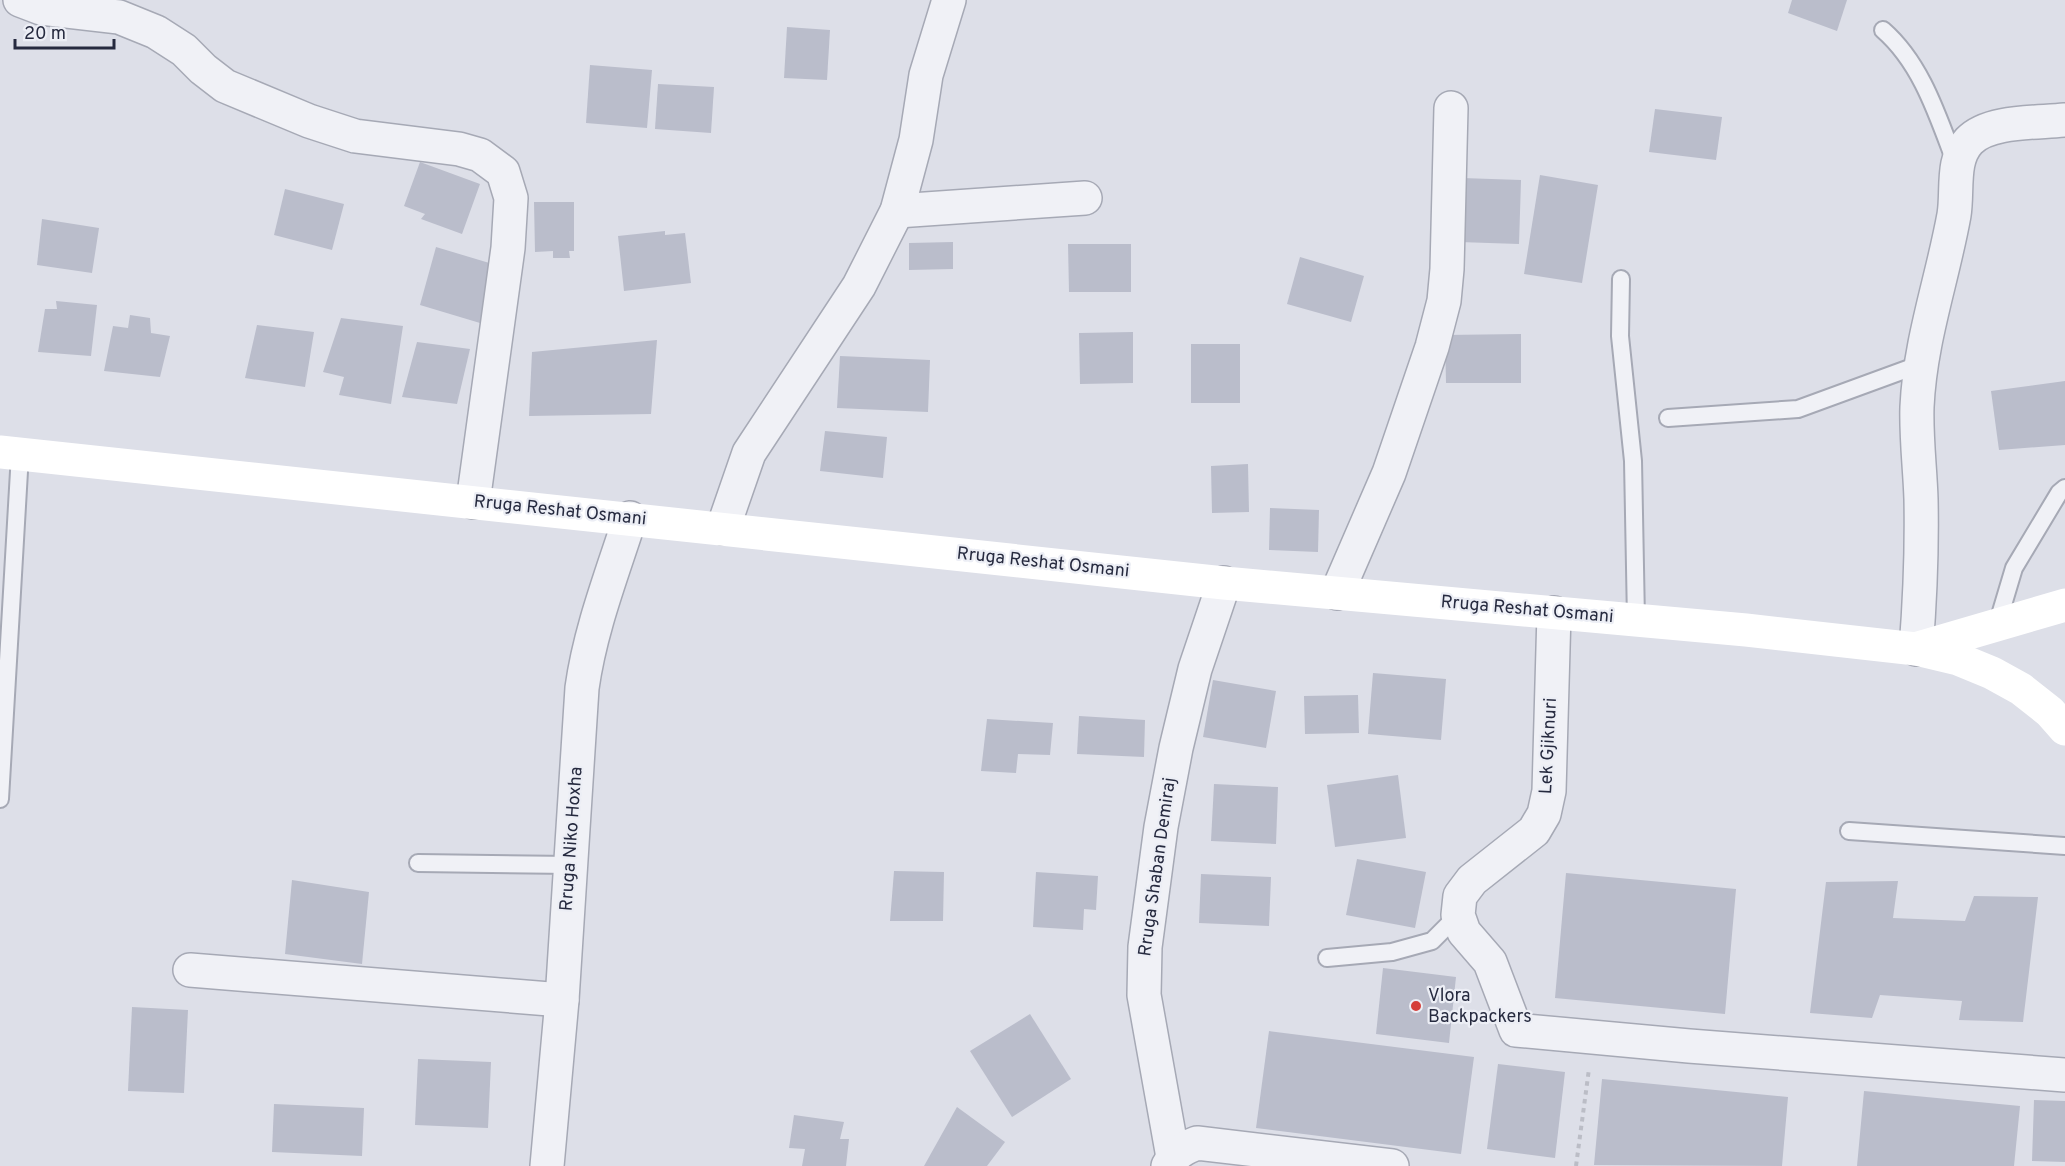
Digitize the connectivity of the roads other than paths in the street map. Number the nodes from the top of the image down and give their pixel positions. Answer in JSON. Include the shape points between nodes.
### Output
{"nodes":[{"id":1,"x":20,"y":0,"type":"edge"},
{"id":2,"x":949,"y":0,"type":"edge"},
{"id":3,"x":1883,"y":30,"type":"dead end"},
{"id":4,"x":1451,"y":108,"type":"dead end"},
{"id":5,"x":2065,"y":120,"type":"edge"},
{"id":6,"x":1957,"y":167,"type":"junction"},
{"id":7,"x":1085,"y":198,"type":"dead end"},
{"id":8,"x":897,"y":211,"type":"junction"},
{"id":9,"x":1621,"y":279,"type":"dead end"},
{"id":10,"x":1921,"y":364,"type":"junction"},
{"id":11,"x":1668,"y":418,"type":"dead end"},
{"id":12,"x":10,"y":453,"type":"edge"},
{"id":13,"x":2065,"y":488,"type":"edge"},
{"id":14,"x":474,"y":502,"type":"junction"},
{"id":15,"x":630,"y":518,"type":"junction"},
{"id":16,"x":723,"y":528,"type":"junction"},
{"id":17,"x":1224,"y":582,"type":"junction"},
{"id":18,"x":1337,"y":593,"type":"junction"},
{"id":19,"x":2065,"y":605,"type":"edge"},
{"id":20,"x":1554,"y":613,"type":"junction"},
{"id":21,"x":1636,"y":620,"type":"junction"},
{"id":22,"x":1997,"y":625,"type":"junction"},
{"id":23,"x":1916,"y":649,"type":"junction"},
{"id":24,"x":2065,"y":729,"type":"edge"},
{"id":25,"x":0,"y":799,"type":"edge"},
{"id":26,"x":1849,"y":831,"type":"dead end"},
{"id":27,"x":2065,"y":846,"type":"edge"},
{"id":28,"x":418,"y":863,"type":"dead end"},
{"id":29,"x":571,"y":865,"type":"junction"},
{"id":30,"x":1458,"y":915,"type":"junction"},
{"id":31,"x":1327,"y":958,"type":"dead end"},
{"id":32,"x":190,"y":970,"type":"dead end"},
{"id":33,"x":562,"y":1000,"type":"junction"},
{"id":34,"x":2065,"y":1075,"type":"edge"},
{"id":35,"x":1171,"y":1162,"type":"edge"},
{"id":36,"x":547,"y":1166,"type":"edge"},
{"id":37,"x":1392,"y":1166,"type":"edge"}],
"edges":[{"from":1,"to":14,"type":"street","via":[[41,8],[119,17],[156,32],[184,50],[225,86],[309,121],[355,136],[459,149],[480,155],[504,172],[511,198],[508,248]]},
{"from":2,"to":8,"type":"street","via":[[926,75],[916,140]]},
{"from":3,"to":6,"type":"lane","via":[[1899,44],[1918,75],[1937,112]]},
{"from":4,"to":18,"type":"street","via":[[1444,301],[1389,472]]},
{"from":5,"to":6,"type":"street","via":[[1982,130],[1968,142]]},
{"from":6,"to":10,"type":"street","via":[[1955,211]]},
{"from":7,"to":8,"type":"street"},
{"from":8,"to":16,"type":"street","via":[[859,286],[749,453]]},
{"from":9,"to":21,"type":"lane","via":[[1620,336],[1633,461]]},
{"from":10,"to":11,"type":"lane","via":[[1798,409]]},
{"from":10,"to":23,"type":"street","via":[[1917,409],[1921,500]]},
{"from":12,"to":14,"type":"main road","name":"Rruga Reshat Osmani"},
{"from":12,"to":25,"type":"lane"},
{"from":13,"to":22,"type":"lane","via":[[2014,568]]},
{"from":14,"to":15,"type":"main road","name":"Rruga Reshat Osmani"},
{"from":15,"to":16,"type":"main road","name":"Rruga Reshat Osmani"},
{"from":15,"to":29,"type":"street","name":"Rruga Niko Hoxha","via":[[586,658]]},
{"from":16,"to":17,"type":"main road","name":"Rruga Reshat Osmani"},
{"from":17,"to":18,"type":"main road","name":"Rruga Reshat Osmani"},
{"from":17,"to":35,"type":"street","name":"Rruga Shaban Demiraj","via":[[1195,669],[1176,748],[1145,948],[1144,996]]},
{"from":18,"to":20,"type":"main road","name":"Rruga Reshat Osmani"},
{"from":19,"to":22,"type":"main road"},
{"from":20,"to":21,"type":"main road","name":"Rruga Reshat Osmani"},
{"from":20,"to":30,"type":"street","name":"Lek Gjiknuri","via":[[1549,791],[1544,814],[1534,831],[1472,880],[1460,896]]},
{"from":21,"to":23,"type":"main road","name":"Rruga Reshat Osmani"},
{"from":22,"to":23,"type":"main road"},
{"from":23,"to":24,"type":"main road","name":"Rruga Reshat Osmani","via":[[1958,659],[1992,673],[2050,712]]},
{"from":26,"to":27,"type":"lane"},
{"from":28,"to":29,"type":"lane"},
{"from":29,"to":33,"type":"street","name":"Rruga Niko Hoxha"},
{"from":30,"to":31,"type":"lane","name":"Lek Gjiknuri","via":[[1432,941],[1392,952]]},
{"from":30,"to":34,"type":"street","via":[[1464,932],[1490,962],[1516,1030]]},
{"from":32,"to":33,"type":"street"},
{"from":33,"to":36,"type":"street","name":"Rruga Niko Hoxha"},
{"from":35,"to":37,"type":"street","name":"Rruga Shaban Demiraj","via":[[1184,1148],[1197,1143]]}]}
